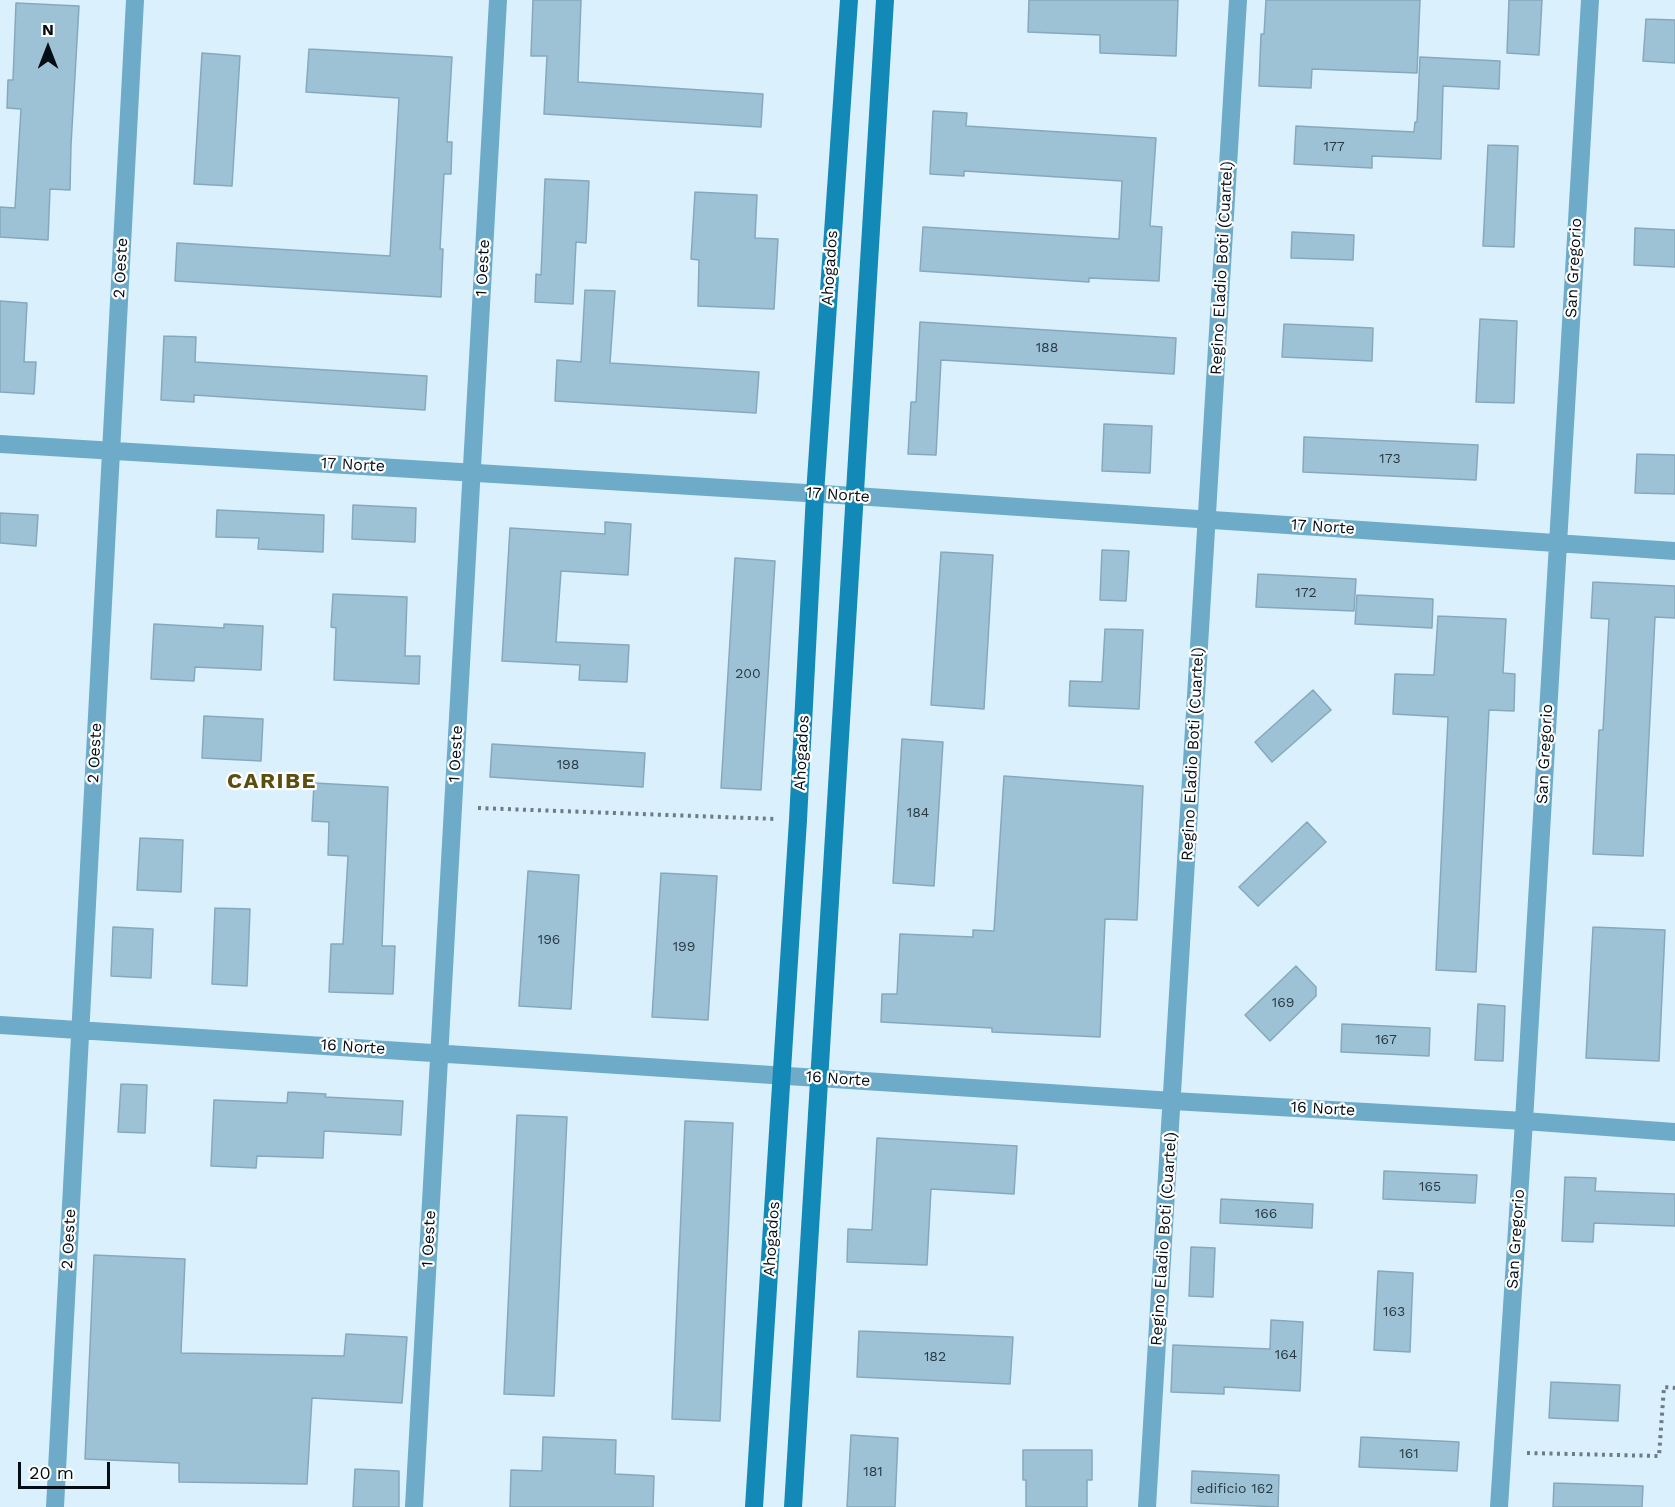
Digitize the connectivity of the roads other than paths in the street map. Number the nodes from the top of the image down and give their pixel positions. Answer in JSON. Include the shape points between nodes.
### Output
{"nodes":[{"id":1,"x":135,"y":0,"type":"edge"},
{"id":2,"x":498,"y":0,"type":"edge"},
{"id":3,"x":849,"y":0,"type":"edge"},
{"id":4,"x":885,"y":0,"type":"edge"},
{"id":5,"x":1238,"y":0,"type":"edge"},
{"id":6,"x":1590,"y":0,"type":"edge"},
{"id":7,"x":0,"y":444,"type":"edge"},
{"id":8,"x":111,"y":451,"type":"junction"},
{"id":9,"x":472,"y":472,"type":"junction"},
{"id":10,"x":815,"y":494,"type":"junction"},
{"id":11,"x":855,"y":496,"type":"junction"},
{"id":12,"x":1207,"y":519,"type":"junction"},
{"id":13,"x":1557,"y":544,"type":"junction"},
{"id":14,"x":1675,"y":551,"type":"edge"},
{"id":15,"x":0,"y":1025,"type":"edge"},
{"id":16,"x":80,"y":1030,"type":"junction"},
{"id":17,"x":439,"y":1053,"type":"junction"},
{"id":18,"x":782,"y":1075,"type":"junction"},
{"id":19,"x":819,"y":1077,"type":"junction"},
{"id":20,"x":1173,"y":1101,"type":"junction"},
{"id":21,"x":1524,"y":1121,"type":"junction"},
{"id":22,"x":1675,"y":1132,"type":"edge"},
{"id":23,"x":56,"y":1507,"type":"edge"},
{"id":24,"x":414,"y":1507,"type":"edge"},
{"id":25,"x":754,"y":1507,"type":"edge"},
{"id":26,"x":793,"y":1507,"type":"edge"},
{"id":27,"x":1147,"y":1507,"type":"edge"},
{"id":28,"x":1499,"y":1507,"type":"edge"}],
"edges":[{"from":1,"to":8,"type":"street","name":"2 Oeste"},
{"from":2,"to":9,"type":"street","name":"1 Oeste"},
{"from":3,"to":10,"type":"main road","name":"Ahogados"},
{"from":4,"to":11,"type":"main road"},
{"from":5,"to":12,"type":"street","name":"Regino Eladio Boti (Cuartel)"},
{"from":6,"to":13,"type":"street","name":"San Gregorio"},
{"from":7,"to":8,"type":"street","name":"17 Norte"},
{"from":8,"to":9,"type":"street","name":"17 Norte"},
{"from":8,"to":16,"type":"street","name":"2 Oeste"},
{"from":9,"to":10,"type":"street","name":"17 Norte"},
{"from":9,"to":17,"type":"street","name":"1 Oeste"},
{"from":10,"to":11,"type":"street","name":"17 Norte"},
{"from":10,"to":18,"type":"main road","name":"Ahogados"},
{"from":11,"to":12,"type":"street","name":"17 Norte"},
{"from":11,"to":19,"type":"main road"},
{"from":12,"to":13,"type":"street","name":"17 Norte"},
{"from":12,"to":20,"type":"street","name":"Regino Eladio Boti (Cuartel)"},
{"from":13,"to":14,"type":"street","name":"17 Norte"},
{"from":13,"to":21,"type":"street","name":"San Gregorio"},
{"from":15,"to":16,"type":"street","name":"16 Norte"},
{"from":16,"to":17,"type":"street","name":"16 Norte"},
{"from":16,"to":23,"type":"street","name":"2 Oeste"},
{"from":17,"to":18,"type":"street","name":"16 Norte"},
{"from":17,"to":24,"type":"street","name":"1 Oeste"},
{"from":18,"to":19,"type":"street","name":"16 Norte"},
{"from":18,"to":25,"type":"main road","name":"Ahogados"},
{"from":19,"to":20,"type":"street","name":"16 Norte"},
{"from":19,"to":26,"type":"main road"},
{"from":20,"to":21,"type":"street","name":"16 Norte"},
{"from":20,"to":27,"type":"street","name":"Regino Eladio Boti (Cuartel)"},
{"from":21,"to":22,"type":"street","name":"16 Norte"},
{"from":21,"to":28,"type":"street","name":"San Gregorio"}]}
